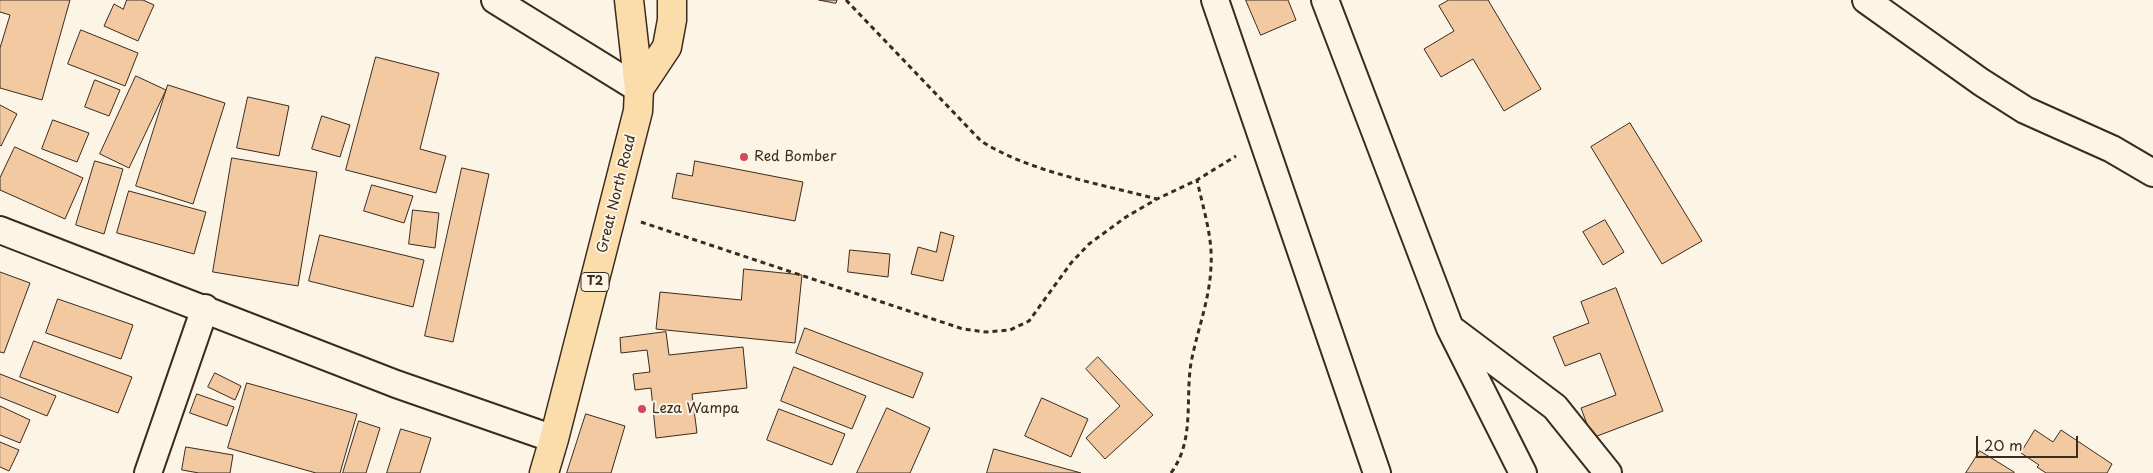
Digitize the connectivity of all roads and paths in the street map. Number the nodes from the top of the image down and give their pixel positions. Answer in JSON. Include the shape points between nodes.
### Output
{"nodes":[{"id":1,"x":495,"y":0,"type":"edge"},
{"id":2,"x":629,"y":0,"type":"edge"},
{"id":3,"x":672,"y":0,"type":"edge"},
{"id":4,"x":846,"y":0,"type":"edge"},
{"id":5,"x":1215,"y":0,"type":"edge"},
{"id":6,"x":1325,"y":0,"type":"edge"},
{"id":7,"x":1866,"y":0,"type":"edge"},
{"id":8,"x":640,"y":89,"type":"junction"},
{"id":9,"x":1263,"y":140,"type":"junction"},
{"id":10,"x":2153,"y":173,"type":"edge"},
{"id":11,"x":1197,"y":180,"type":"junction"},
{"id":12,"x":1157,"y":199,"type":"junction"},
{"id":13,"x":612,"y":212,"type":"junction"},
{"id":14,"x":0,"y":230,"type":"edge"},
{"id":15,"x":205,"y":308,"type":"junction"},
{"id":16,"x":1450,"y":328,"type":"junction"},
{"id":17,"x":554,"y":439,"type":"junction"},
{"id":18,"x":148,"y":473,"type":"edge"},
{"id":19,"x":544,"y":473,"type":"edge"},
{"id":20,"x":1171,"y":473,"type":"edge"},
{"id":21,"x":1377,"y":473,"type":"edge"},
{"id":22,"x":1523,"y":473,"type":"edge"},
{"id":23,"x":1608,"y":473,"type":"edge"}],
"edges":[{"from":1,"to":8,"type":"street"},
{"from":2,"to":8,"type":"highway"},
{"from":3,"to":8,"type":"highway","via":[[672,20],[666,47]]},
{"from":4,"to":12,"type":"path","via":[[981,141],[993,149],[1026,164]]},
{"from":5,"to":9,"type":"street"},
{"from":6,"to":16,"type":"street"},
{"from":7,"to":10,"type":"street","via":[[2025,110],[2112,149]]},
{"from":8,"to":13,"type":"highway","name":"Great North Road","number":"T2","via":[[638,111]]},
{"from":9,"to":11,"type":"path"},
{"from":9,"to":21,"type":"street"},
{"from":11,"to":12,"type":"path"},
{"from":11,"to":20,"type":"path","via":[[1211,247],[1211,266],[1191,364],[1187,437]]},
{"from":12,"to":13,"type":"path","via":[[1089,244],[1071,263],[1029,321],[1010,330],[986,332],[963,329]]},
{"from":13,"to":17,"type":"highway","name":"Great North Road","number":"T2"},
{"from":14,"to":15,"type":"street"},
{"from":15,"to":17,"type":"street","via":[[396,384]]},
{"from":15,"to":18,"type":"street"},
{"from":16,"to":22,"type":"street"},
{"from":16,"to":23,"type":"street","via":[[1555,406]]},
{"from":17,"to":19,"type":"highway","name":"Great North Road","number":"T2"}]}
